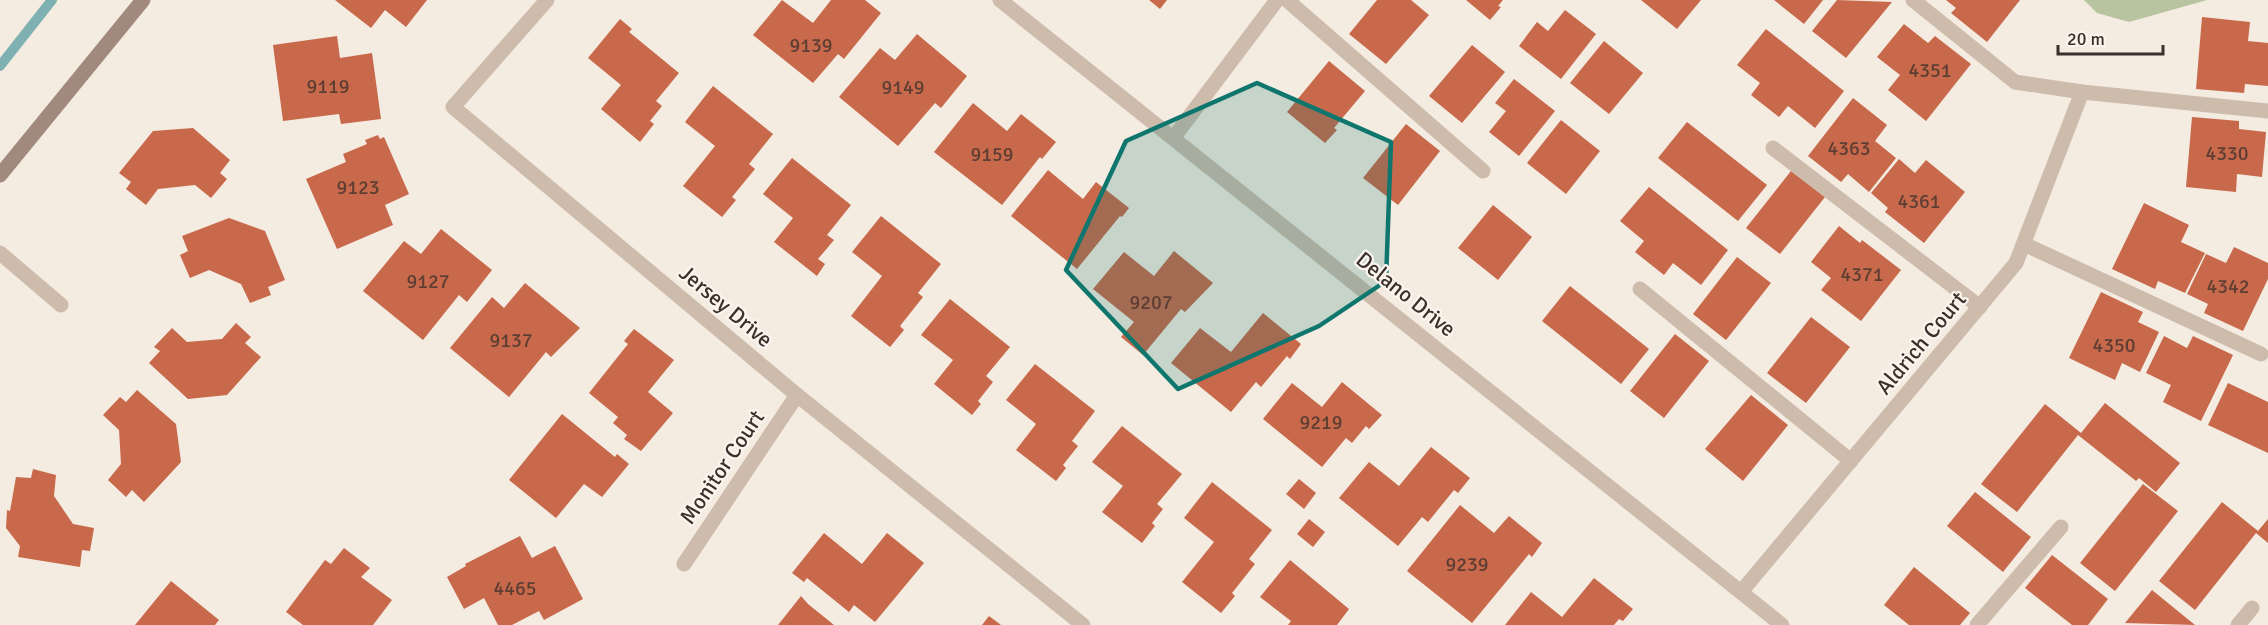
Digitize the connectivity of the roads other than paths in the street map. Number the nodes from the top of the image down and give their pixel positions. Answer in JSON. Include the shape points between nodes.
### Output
{"nodes":[{"id":1,"x":143,"y":0,"type":"edge"},
{"id":2,"x":547,"y":0,"type":"edge"},
{"id":3,"x":1000,"y":0,"type":"edge"},
{"id":4,"x":1276,"y":0,"type":"edge"},
{"id":5,"x":1287,"y":0,"type":"edge"},
{"id":6,"x":1913,"y":0,"type":"edge"},
{"id":7,"x":2082,"y":92,"type":"junction"},
{"id":8,"x":2268,"y":111,"type":"edge"},
{"id":9,"x":1173,"y":137,"type":"junction"},
{"id":10,"x":1773,"y":148,"type":"dead end"},
{"id":11,"x":1483,"y":171,"type":"dead end"},
{"id":12,"x":0,"y":175,"type":"edge"},
{"id":13,"x":2024,"y":244,"type":"junction"},
{"id":14,"x":0,"y":253,"type":"edge"},
{"id":15,"x":1640,"y":289,"type":"dead end"},
{"id":16,"x":61,"y":305,"type":"dead end"},
{"id":17,"x":1980,"y":308,"type":"junction"},
{"id":18,"x":2261,"y":354,"type":"dead end"},
{"id":19,"x":796,"y":395,"type":"junction"},
{"id":20,"x":1851,"y":461,"type":"junction"},
{"id":21,"x":2061,"y":526,"type":"dead end"},
{"id":22,"x":684,"y":564,"type":"dead end"},
{"id":23,"x":1741,"y":592,"type":"junction"},
{"id":24,"x":2252,"y":608,"type":"dead end"},
{"id":25,"x":1083,"y":625,"type":"edge"},
{"id":26,"x":1782,"y":625,"type":"edge"},
{"id":27,"x":1977,"y":625,"type":"edge"},
{"id":28,"x":2238,"y":625,"type":"edge"}],
"edges":[{"from":1,"to":12,"type":"main road"},
{"from":2,"to":19,"type":"street","name":"Jersey Drive","via":[[453,106]]},
{"from":3,"to":9,"type":"street","name":"Delano Drive"},
{"from":4,"to":9,"type":"street"},
{"from":5,"to":11,"type":"street"},
{"from":6,"to":7,"type":"street","via":[[2016,82]]},
{"from":7,"to":8,"type":"street"},
{"from":7,"to":13,"type":"street","name":"Aldrich Court"},
{"from":9,"to":23,"type":"street","name":"Delano Drive"},
{"from":10,"to":17,"type":"street"},
{"from":13,"to":17,"type":"street","name":"Aldrich Court","via":[[2016,263]]},
{"from":13,"to":18,"type":"street"},
{"from":14,"to":16,"type":"street"},
{"from":15,"to":20,"type":"street"},
{"from":17,"to":20,"type":"street","name":"Aldrich Court"},
{"from":19,"to":22,"type":"street","name":"Monitor Court"},
{"from":19,"to":25,"type":"street","name":"Jersey Drive"},
{"from":20,"to":23,"type":"street","name":"Aldrich Court"},
{"from":21,"to":27,"type":"street"},
{"from":23,"to":26,"type":"street","name":"Delano Drive"},
{"from":24,"to":28,"type":"street"}]}
